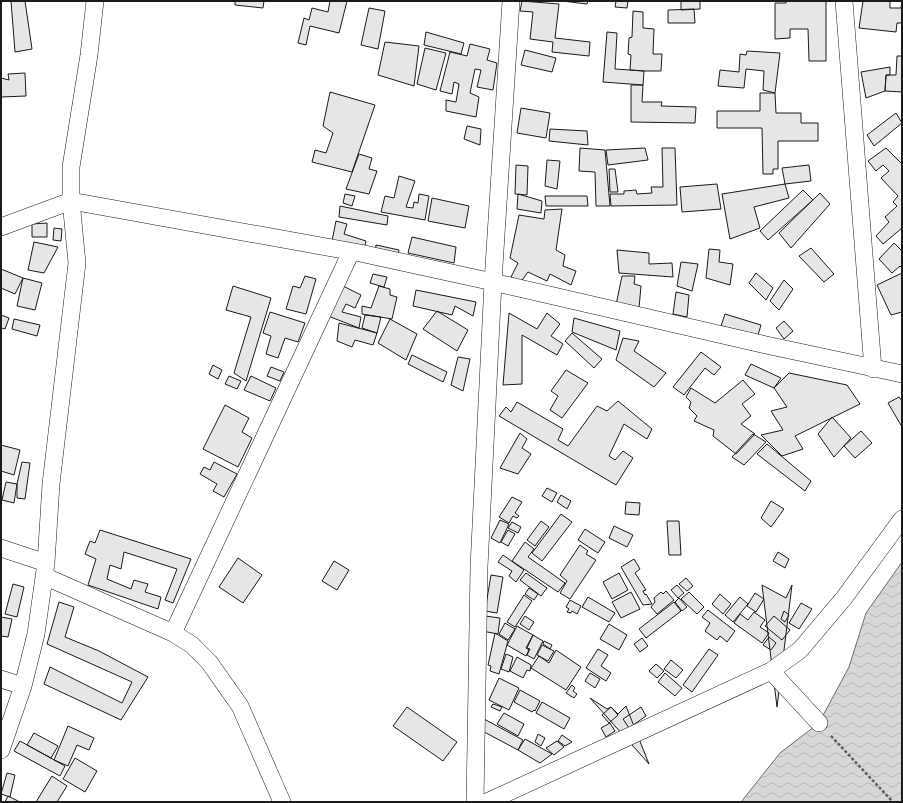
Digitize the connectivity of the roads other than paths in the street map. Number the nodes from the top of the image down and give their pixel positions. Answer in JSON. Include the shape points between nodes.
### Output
{"nodes":[{"id":1,"x":96,"y":1,"type":"edge"},
{"id":2,"x":511,"y":1,"type":"edge"},
{"id":3,"x":844,"y":1,"type":"edge"},
{"id":4,"x":71,"y":201,"type":"junction"},
{"id":5,"x":1,"y":227,"type":"edge"},
{"id":6,"x":351,"y":252,"type":"junction"},
{"id":7,"x":493,"y":282,"type":"junction"},
{"id":8,"x":873,"y":369,"type":"junction"},
{"id":9,"x":902,"y":374,"type":"edge"},
{"id":10,"x":902,"y":519,"type":"edge"},
{"id":11,"x":1,"y":548,"type":"edge"},
{"id":12,"x":45,"y":569,"type":"junction"},
{"id":13,"x":174,"y":633,"type":"junction"},
{"id":14,"x":771,"y":671,"type":"junction"},
{"id":15,"x":1,"y":679,"type":"edge"},
{"id":16,"x":23,"y":686,"type":"junction"},
{"id":17,"x":819,"y":723,"type":"road end"},
{"id":18,"x":1,"y":750,"type":"edge"},
{"id":19,"x":282,"y":802,"type":"edge"},
{"id":20,"x":475,"y":802,"type":"edge"},
{"id":21,"x":487,"y":802,"type":"edge"}],
"edges":[{"from":1,"to":4,"type":"street","via":[[71,167]]},
{"from":2,"to":7,"type":"street"},
{"from":3,"to":8,"type":"street"},
{"from":4,"to":5,"type":"street"},
{"from":4,"to":6,"type":"street"},
{"from":4,"to":12,"type":"street","via":[[77,262],[51,484]]},
{"from":6,"to":7,"type":"street"},
{"from":6,"to":13,"type":"street"},
{"from":7,"to":8,"type":"street"},
{"from":7,"to":20,"type":"street","via":[[479,567]]},
{"from":8,"to":9,"type":"street"},
{"from":10,"to":14,"type":"street","via":[[844,598],[800,650]]},
{"from":11,"to":12,"type":"street"},
{"from":12,"to":13,"type":"street"},
{"from":12,"to":16,"type":"street","via":[[36,634]]},
{"from":13,"to":19,"type":"street","via":[[192,645],[209,662],[240,706]]},
{"from":14,"to":17,"type":"street"},
{"from":14,"to":21,"type":"street"},
{"from":15,"to":16,"type":"street"},
{"from":16,"to":18,"type":"street"}]}
